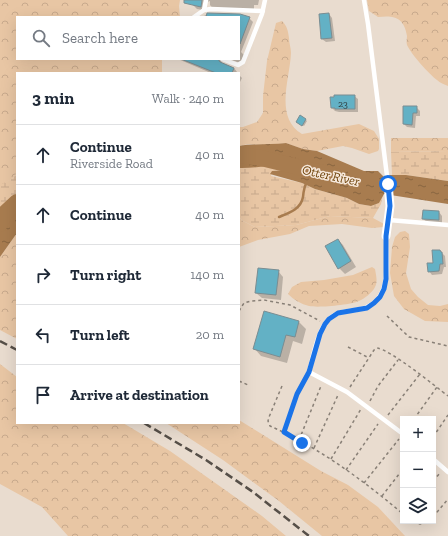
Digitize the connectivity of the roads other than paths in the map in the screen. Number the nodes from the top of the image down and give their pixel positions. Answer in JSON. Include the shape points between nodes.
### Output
{"nodes":[{"id":1,"x":206,"y":0,"type":"edge"},
{"id":2,"x":265,"y":0,"type":"edge"},
{"id":3,"x":364,"y":0,"type":"edge"},
{"id":4,"x":204,"y":10,"type":"junction"},
{"id":5,"x":262,"y":11,"type":"junction"},
{"id":6,"x":195,"y":16,"type":"edge"},
{"id":7,"x":225,"y":60,"type":"edge"},
{"id":8,"x":388,"y":184,"type":"joint"},
{"id":9,"x":389,"y":220,"type":"junction"},
{"id":10,"x":448,"y":225,"type":"edge"},
{"id":11,"x":386,"y":236,"type":"joint"},
{"id":12,"x":400,"y":432,"type":"edge"},
{"id":13,"x":436,"y":462,"type":"edge"},
{"id":14,"x":448,"y":472,"type":"edge"}],
"edges":[{"from":1,"to":4,"type":"lane"},
{"from":2,"to":5,"type":"lane"},
{"from":3,"to":8,"type":"lane"},
{"from":4,"to":5,"type":"lane"},
{"from":4,"to":6,"type":"lane"},
{"from":5,"to":7,"type":"lane","via":[[241,65]]},
{"from":8,"to":9,"type":"street"},
{"from":9,"to":10,"type":"lane"},
{"from":9,"to":11,"type":"street"},
{"from":11,"to":12,"type":"lane","via":[[386,279],[380,297],[367,308],[338,313],[329,319],[320,334],[309,372],[341,388]]},
{"from":13,"to":14,"type":"lane"}]}
